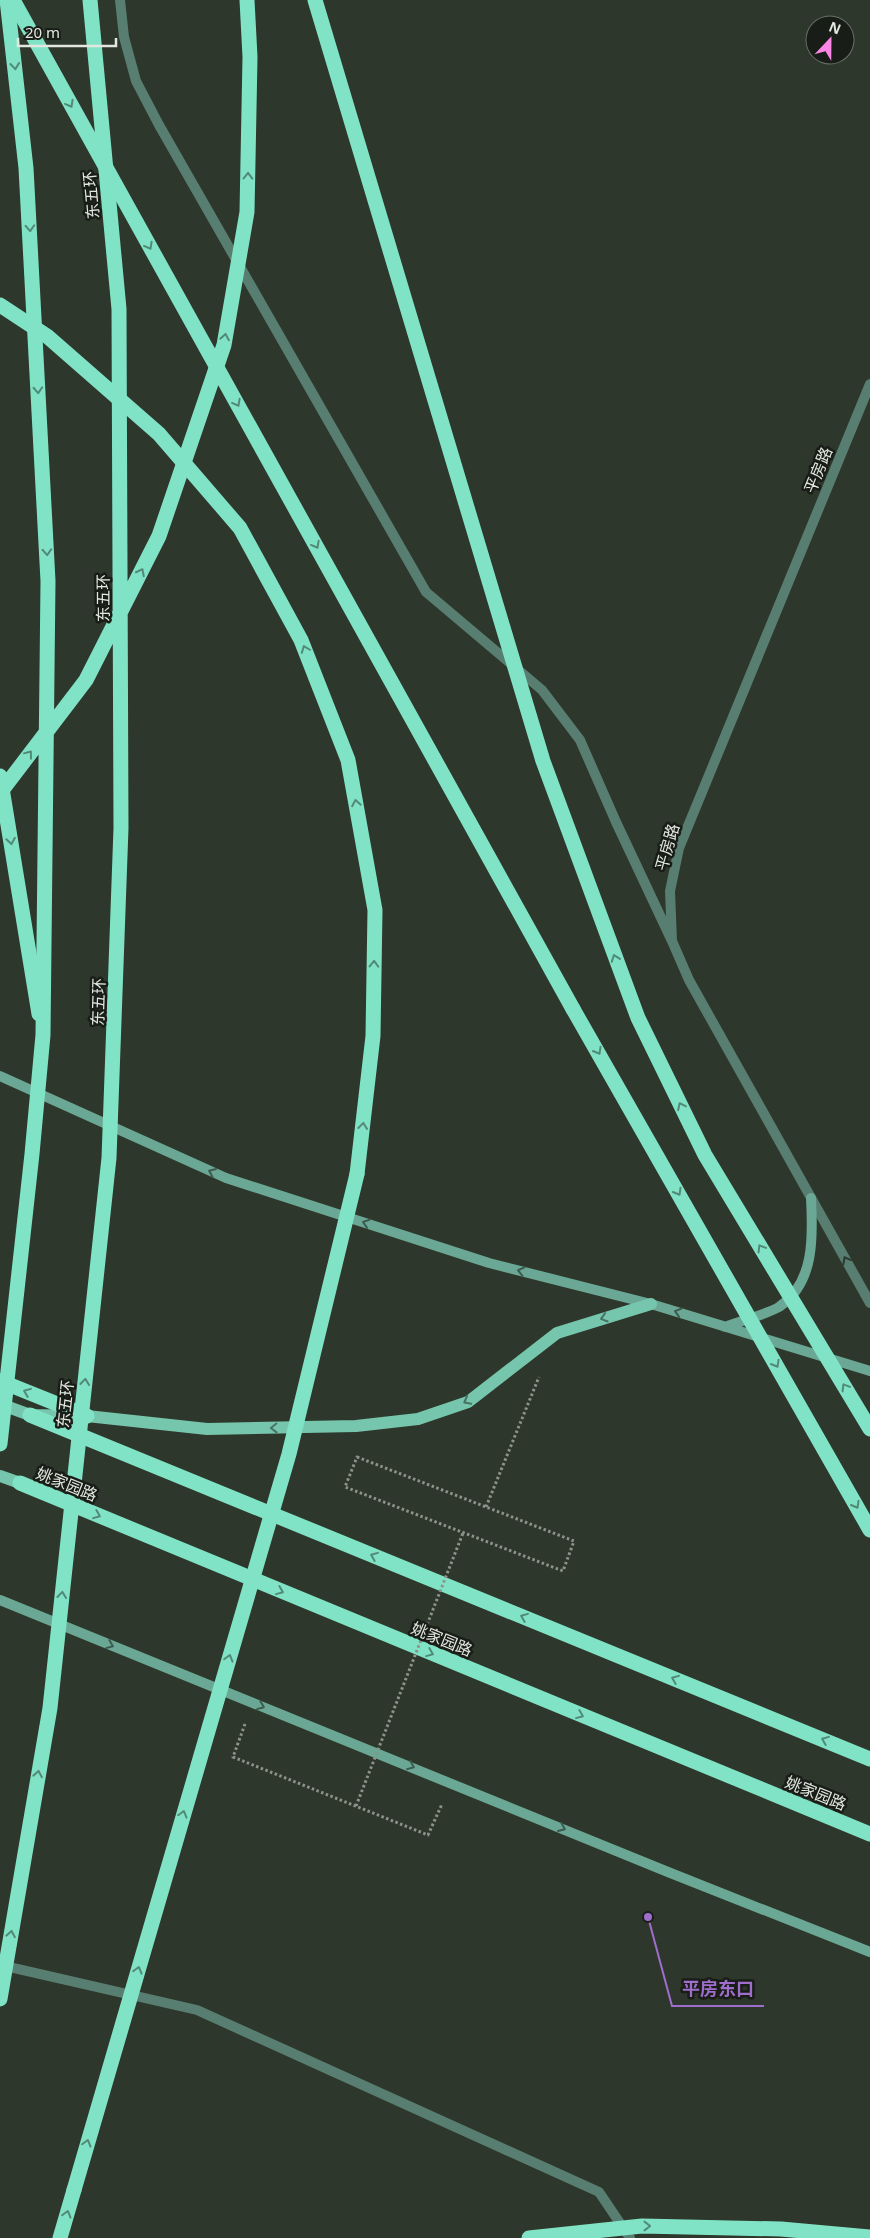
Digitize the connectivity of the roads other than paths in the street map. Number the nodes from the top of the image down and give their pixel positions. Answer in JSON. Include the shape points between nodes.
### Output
{"nodes":[{"id":1,"x":8,"y":0,"type":"edge"},
{"id":2,"x":13,"y":0,"type":"edge"},
{"id":3,"x":90,"y":0,"type":"edge"},
{"id":4,"x":120,"y":0,"type":"edge"},
{"id":5,"x":247,"y":0,"type":"edge"},
{"id":6,"x":315,"y":0,"type":"edge"},
{"id":7,"x":0,"y":305,"type":"edge"},
{"id":8,"x":870,"y":384,"type":"edge"},
{"id":9,"x":0,"y":776,"type":"edge"},
{"id":10,"x":0,"y":793,"type":"edge"},
{"id":11,"x":672,"y":941,"type":"junction"},
{"id":12,"x":42,"y":1035,"type":"junction"},
{"id":13,"x":0,"y":1076,"type":"edge"},
{"id":14,"x":811,"y":1198,"type":"junction"},
{"id":15,"x":870,"y":1302,"type":"edge"},
{"id":16,"x":651,"y":1304,"type":"junction"},
{"id":17,"x":724,"y":1327,"type":"junction"},
{"id":18,"x":870,"y":1371,"type":"edge"},
{"id":19,"x":0,"y":1380,"type":"edge"},
{"id":20,"x":0,"y":1404,"type":"edge"},
{"id":21,"x":30,"y":1415,"type":"junction"},
{"id":22,"x":87,"y":1416,"type":"junction"},
{"id":23,"x":870,"y":1429,"type":"edge"},
{"id":24,"x":0,"y":1444,"type":"edge"},
{"id":25,"x":0,"y":1476,"type":"edge"},
{"id":26,"x":20,"y":1483,"type":"joint"},
{"id":27,"x":870,"y":1530,"type":"edge"},
{"id":28,"x":0,"y":1600,"type":"edge"},
{"id":29,"x":870,"y":1759,"type":"edge"},
{"id":30,"x":870,"y":1834,"type":"edge"},
{"id":31,"x":870,"y":1952,"type":"edge"},
{"id":32,"x":0,"y":1964,"type":"edge"},
{"id":33,"x":0,"y":1999,"type":"edge"},
{"id":34,"x":870,"y":2237,"type":"edge"},
{"id":35,"x":60,"y":2238,"type":"edge"},
{"id":36,"x":529,"y":2238,"type":"edge"},
{"id":37,"x":630,"y":2238,"type":"edge"}],
"edges":[{"from":1,"to":12,"type":"highway","one_way":true,"bridge":true,"via":[[26,168],[48,581]]},
{"from":2,"to":27,"type":"highway","one_way":true,"bridge":true,"via":[[574,1009]]},
{"from":33,"to":3,"type":"highway","name":"东五环","one_way":true,"bridge":true,"via":[[50,1708],[109,1158],[121,828],[120,309]]},
{"from":4,"to":11,"type":"street","via":[[124,36],[136,81],[426,592],[542,690],[580,740]]},
{"from":10,"to":5,"type":"highway","one_way":true,"bridge":true,"via":[[86,680],[160,536],[224,345],[247,212],[250,57]]},
{"from":23,"to":6,"type":"highway","one_way":true,"bridge":true,"via":[[705,1155],[638,1018],[542,761]]},
{"from":35,"to":7,"type":"highway","one_way":true,"bridge":true,"via":[[289,1454],[357,1174],[373,1036],[375,910],[348,760],[301,640],[240,528],[159,434],[47,336]]},
{"from":8,"to":11,"type":"street","name":"平房路","via":[[679,848],[670,891]]},
{"from":9,"to":12,"type":"highway","one_way":true,"bridge":true},
{"from":11,"to":14,"type":"street","name":"平房路","via":[[689,980]]},
{"from":12,"to":24,"type":"highway","bridge":true},
{"from":16,"to":13,"type":"street","one_way":true,"via":[[490,1263],[226,1178]]},
{"from":15,"to":14,"type":"street","name":"平房路","one_way":true},
{"from":14,"to":17,"type":"street","via":[[810,1261],[797,1291],[778,1307]]},
{"from":17,"to":16,"type":"street","one_way":true},
{"from":16,"to":22,"type":"main road","one_way":true,"via":[[557,1332],[468,1402],[418,1419],[356,1426],[207,1429]]},
{"from":17,"to":18,"type":"street"},
{"from":22,"to":19,"type":"highway","one_way":true},
{"from":20,"to":21,"type":"main road"},
{"from":21,"to":22,"type":"main road"},
{"from":29,"to":21,"type":"highway","one_way":true},
{"from":25,"to":26,"type":"main road","name":"姚家园路"},
{"from":26,"to":30,"type":"highway","name":"姚家园路","one_way":true},
{"from":28,"to":31,"type":"street","one_way":true},
{"from":32,"to":37,"type":"street","via":[[197,2010],[599,2192]]},
{"from":36,"to":34,"type":"highway","one_way":true,"bridge":true,"via":[[642,2226],[781,2229]]}]}
